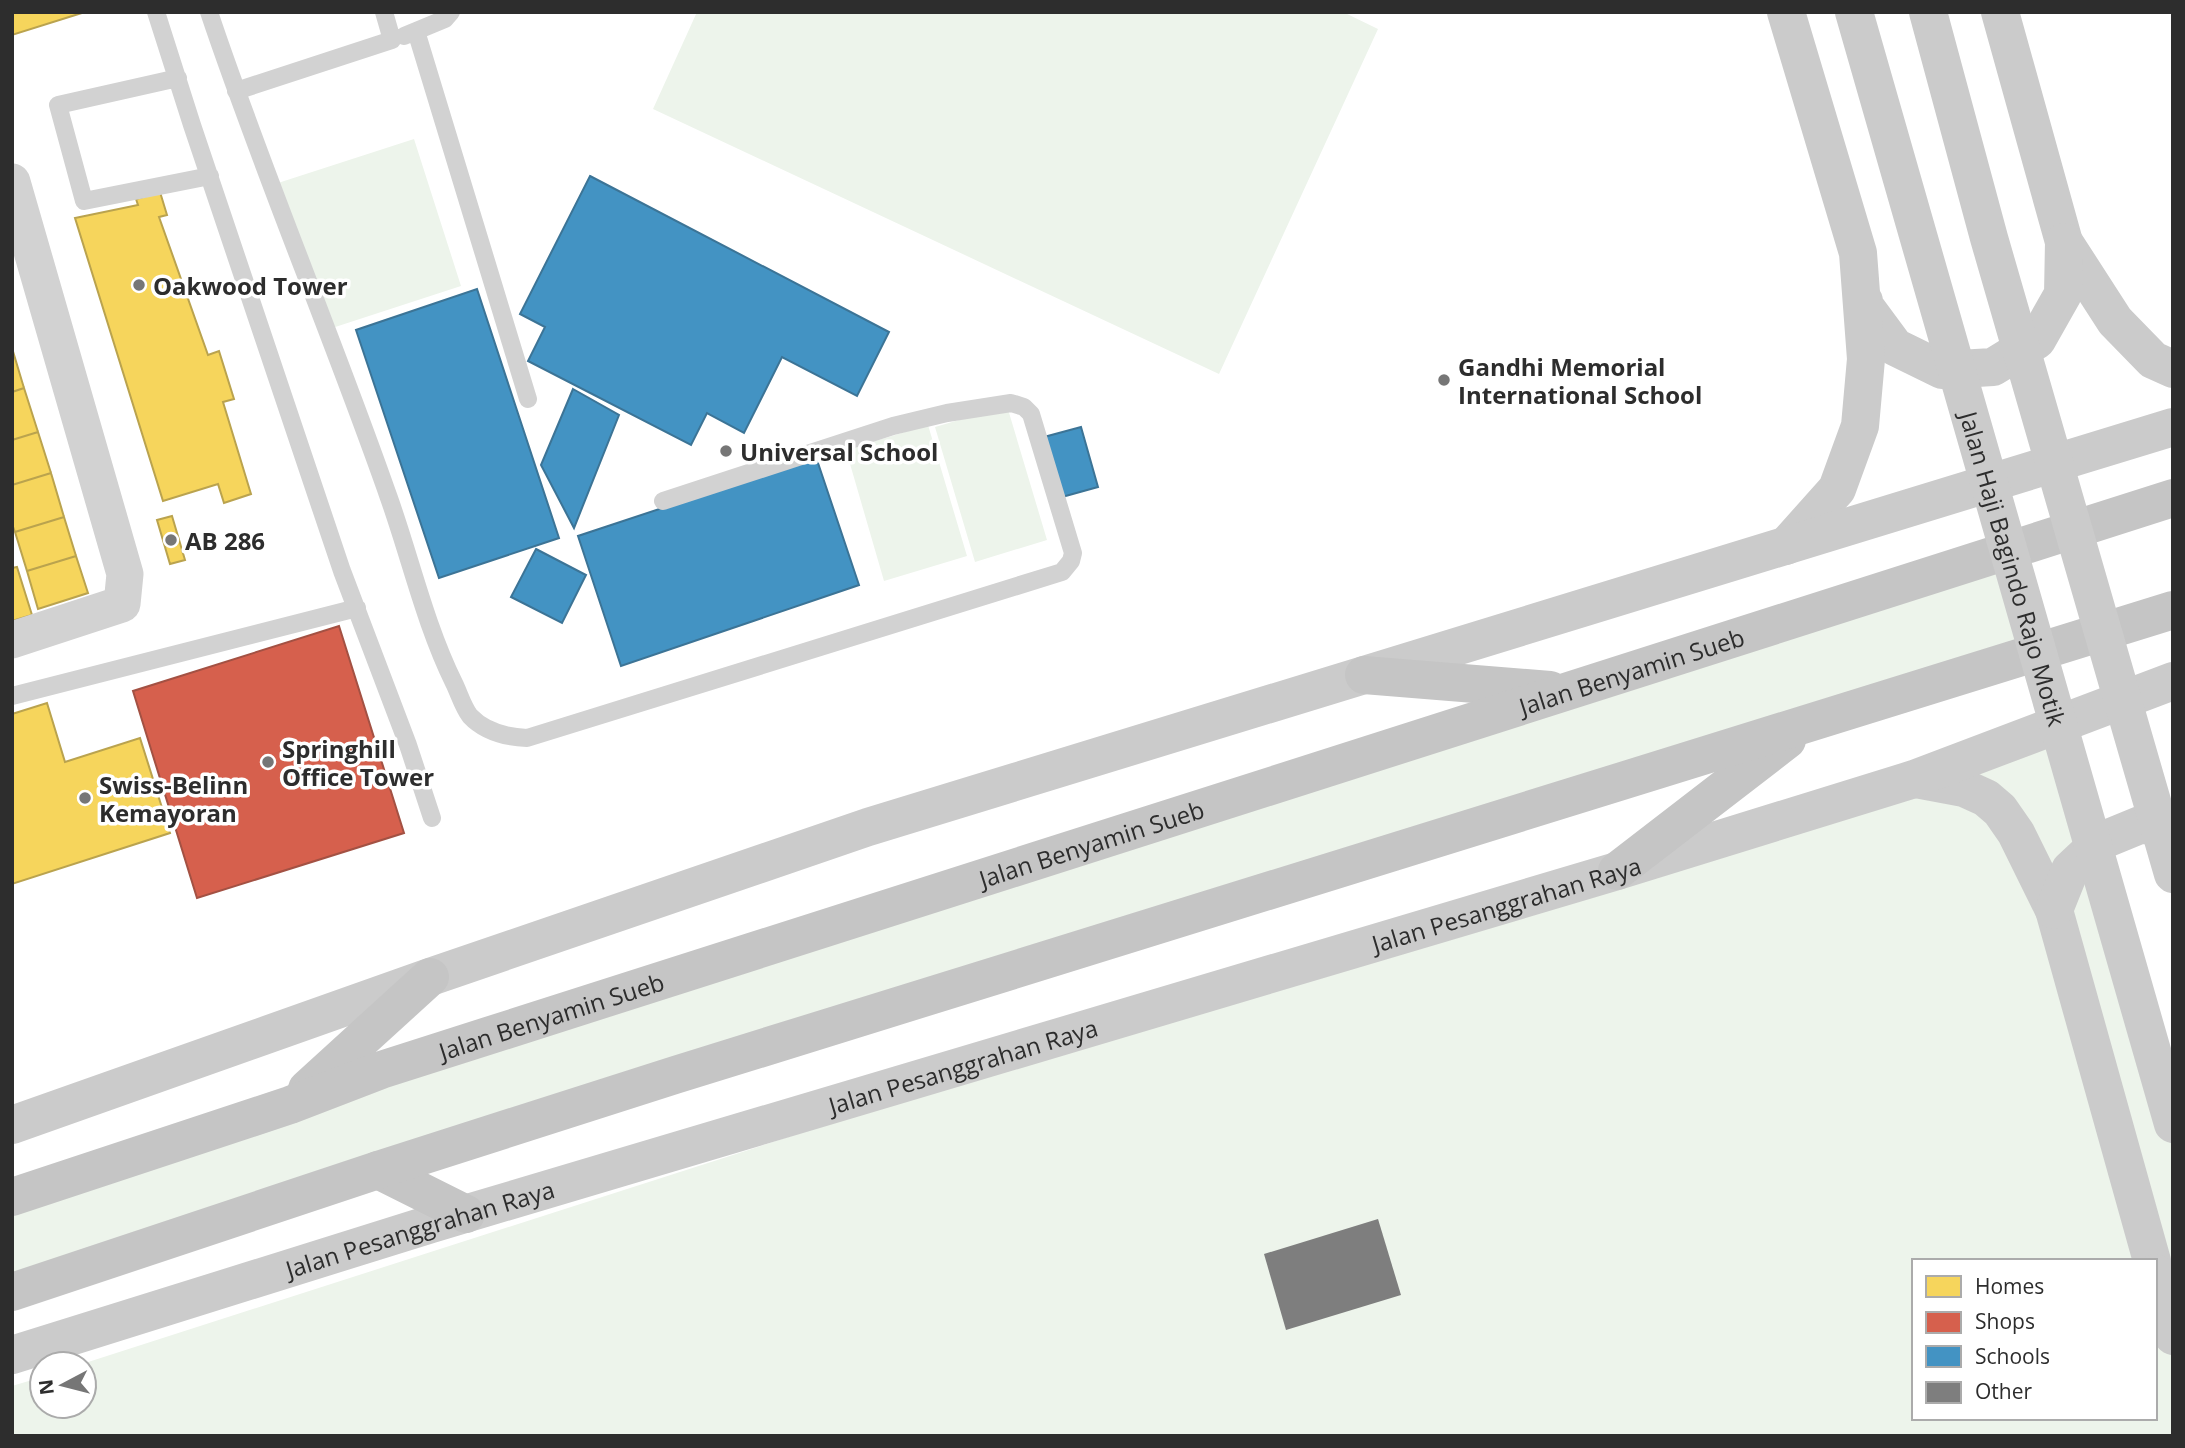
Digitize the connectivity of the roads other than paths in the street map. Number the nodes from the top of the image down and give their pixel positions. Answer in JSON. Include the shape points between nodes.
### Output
{"nodes":[{"id":1,"x":156,"y":12,"type":"edge"},
{"id":2,"x":209,"y":12,"type":"edge"},
{"id":3,"x":384,"y":12,"type":"edge"},
{"id":4,"x":451,"y":12,"type":"edge"},
{"id":5,"x":1786,"y":12,"type":"edge"},
{"id":6,"x":1854,"y":12,"type":"edge"},
{"id":7,"x":1928,"y":12,"type":"edge"},
{"id":8,"x":2000,"y":12,"type":"edge"},
{"id":9,"x":416,"y":31,"type":"junction"},
{"id":10,"x":392,"y":40,"type":"junction"},
{"id":11,"x":177,"y":78,"type":"junction"},
{"id":12,"x":236,"y":91,"type":"junction"},
{"id":13,"x":210,"y":176,"type":"junction"},
{"id":14,"x":12,"y":182,"type":"edge"},
{"id":15,"x":2064,"y":242,"type":"junction"},
{"id":16,"x":1858,"y":253,"type":"junction"},
{"id":17,"x":2173,"y":369,"type":"edge"},
{"id":18,"x":528,"y":399,"type":"dead end"},
{"id":19,"x":2173,"y":427,"type":"edge"},
{"id":20,"x":2173,"y":498,"type":"edge"},
{"id":21,"x":663,"y":501,"type":"dead end"},
{"id":22,"x":1784,"y":547,"type":"junction"},
{"id":23,"x":357,"y":608,"type":"junction"},
{"id":24,"x":2173,"y":610,"type":"edge"},
{"id":25,"x":12,"y":640,"type":"edge"},
{"id":26,"x":1364,"y":675,"type":"junction"},
{"id":27,"x":2173,"y":681,"type":"edge"},
{"id":28,"x":1570,"y":691,"type":"junction"},
{"id":29,"x":12,"y":696,"type":"edge"},
{"id":30,"x":1808,"y":723,"type":"junction"},
{"id":31,"x":1914,"y":779,"type":"junction"},
{"id":32,"x":432,"y":818,"type":"dead end"},
{"id":33,"x":2173,"y":826,"type":"edge"},
{"id":34,"x":1616,"y":871,"type":"junction"},
{"id":35,"x":2173,"y":874,"type":"edge"},
{"id":36,"x":2054,"y":909,"type":"junction"},
{"id":37,"x":430,"y":977,"type":"junction"},
{"id":38,"x":290,"y":1105,"type":"junction"},
{"id":39,"x":2173,"y":1124,"type":"edge"},
{"id":40,"x":12,"y":1125,"type":"edge"},
{"id":41,"x":378,"y":1170,"type":"junction"},
{"id":42,"x":12,"y":1197,"type":"edge"},
{"id":43,"x":466,"y":1214,"type":"junction"},
{"id":44,"x":2151,"y":1259,"type":"edge"},
{"id":45,"x":2157,"y":1280,"type":"edge"},
{"id":46,"x":12,"y":1292,"type":"edge"},
{"id":47,"x":2173,"y":1336,"type":"edge"},
{"id":48,"x":12,"y":1354,"type":"edge"}],
"edges":[{"from":1,"to":11,"type":"lane"},
{"from":2,"to":12,"type":"lane"},
{"from":3,"to":10,"type":"lane"},
{"from":4,"to":9,"type":"lane"},
{"from":5,"to":16,"type":"main road"},
{"from":6,"to":39,"type":"main road","name":"Jalan Haji Bagindo Rajo Motik","bridge":true},
{"from":7,"to":35,"type":"main road","bridge":true},
{"from":8,"to":15,"type":"main road"},
{"from":9,"to":10,"type":"lane"},
{"from":9,"to":18,"type":"lane"},
{"from":10,"to":12,"type":"lane"},
{"from":11,"to":13,"type":"lane"},
{"from":11,"to":13,"type":"lane","via":[[58,104],[84,201]]},
{"from":12,"to":21,"type":"lane","via":[[354,401],[442,659],[469,715],[487,729],[527,738],[1062,572],[1073,553],[1031,414],[1010,403],[893,426]]},
{"from":13,"to":23,"type":"lane"},
{"from":14,"to":25,"type":"street","via":[[125,573],[122,604]]},
{"from":15,"to":16,"type":"main road","via":[[2063,294],[2037,340],[1993,367],[1942,370],[1895,347],[1864,305]]},
{"from":15,"to":17,"type":"main road","via":[[2115,321],[2153,360]]},
{"from":16,"to":22,"type":"main road","via":[[1866,359],[1860,426],[1837,489]]},
{"from":19,"to":22,"type":"main road"},
{"from":20,"to":28,"type":"main road","name":"Jalan Benyamin Sueb"},
{"from":22,"to":26,"type":"main road"},
{"from":23,"to":29,"type":"lane"},
{"from":23,"to":32,"type":"lane"},
{"from":24,"to":30,"type":"main road"},
{"from":26,"to":28,"type":"main road"},
{"from":26,"to":37,"type":"main road","via":[[869,827]]},
{"from":27,"to":31,"type":"main road"},
{"from":28,"to":38,"type":"main road","name":"Jalan Benyamin Sueb","via":[[381,1070]]},
{"from":30,"to":34,"type":"main road"},
{"from":30,"to":41,"type":"main road"},
{"from":31,"to":34,"type":"main road","name":"Jalan Pesanggrahan Raya"},
{"from":31,"to":36,"type":"main road","via":[[1964,788],[2000,810]]},
{"from":33,"to":36,"type":"main road","via":[[2140,825],[2101,841],[2070,870]]},
{"from":34,"to":43,"type":"main road","name":"Jalan Pesanggrahan Raya"},
{"from":36,"to":44,"type":"main road"},
{"from":37,"to":38,"type":"main road"},
{"from":37,"to":40,"type":"main road"},
{"from":38,"to":42,"type":"main road","name":"Jalan Benyamin Sueb"},
{"from":41,"to":43,"type":"main road"},
{"from":41,"to":46,"type":"main road"},
{"from":43,"to":48,"type":"main road","name":"Jalan Pesanggrahan Raya"},
{"from":45,"to":47,"type":"main road"}]}
